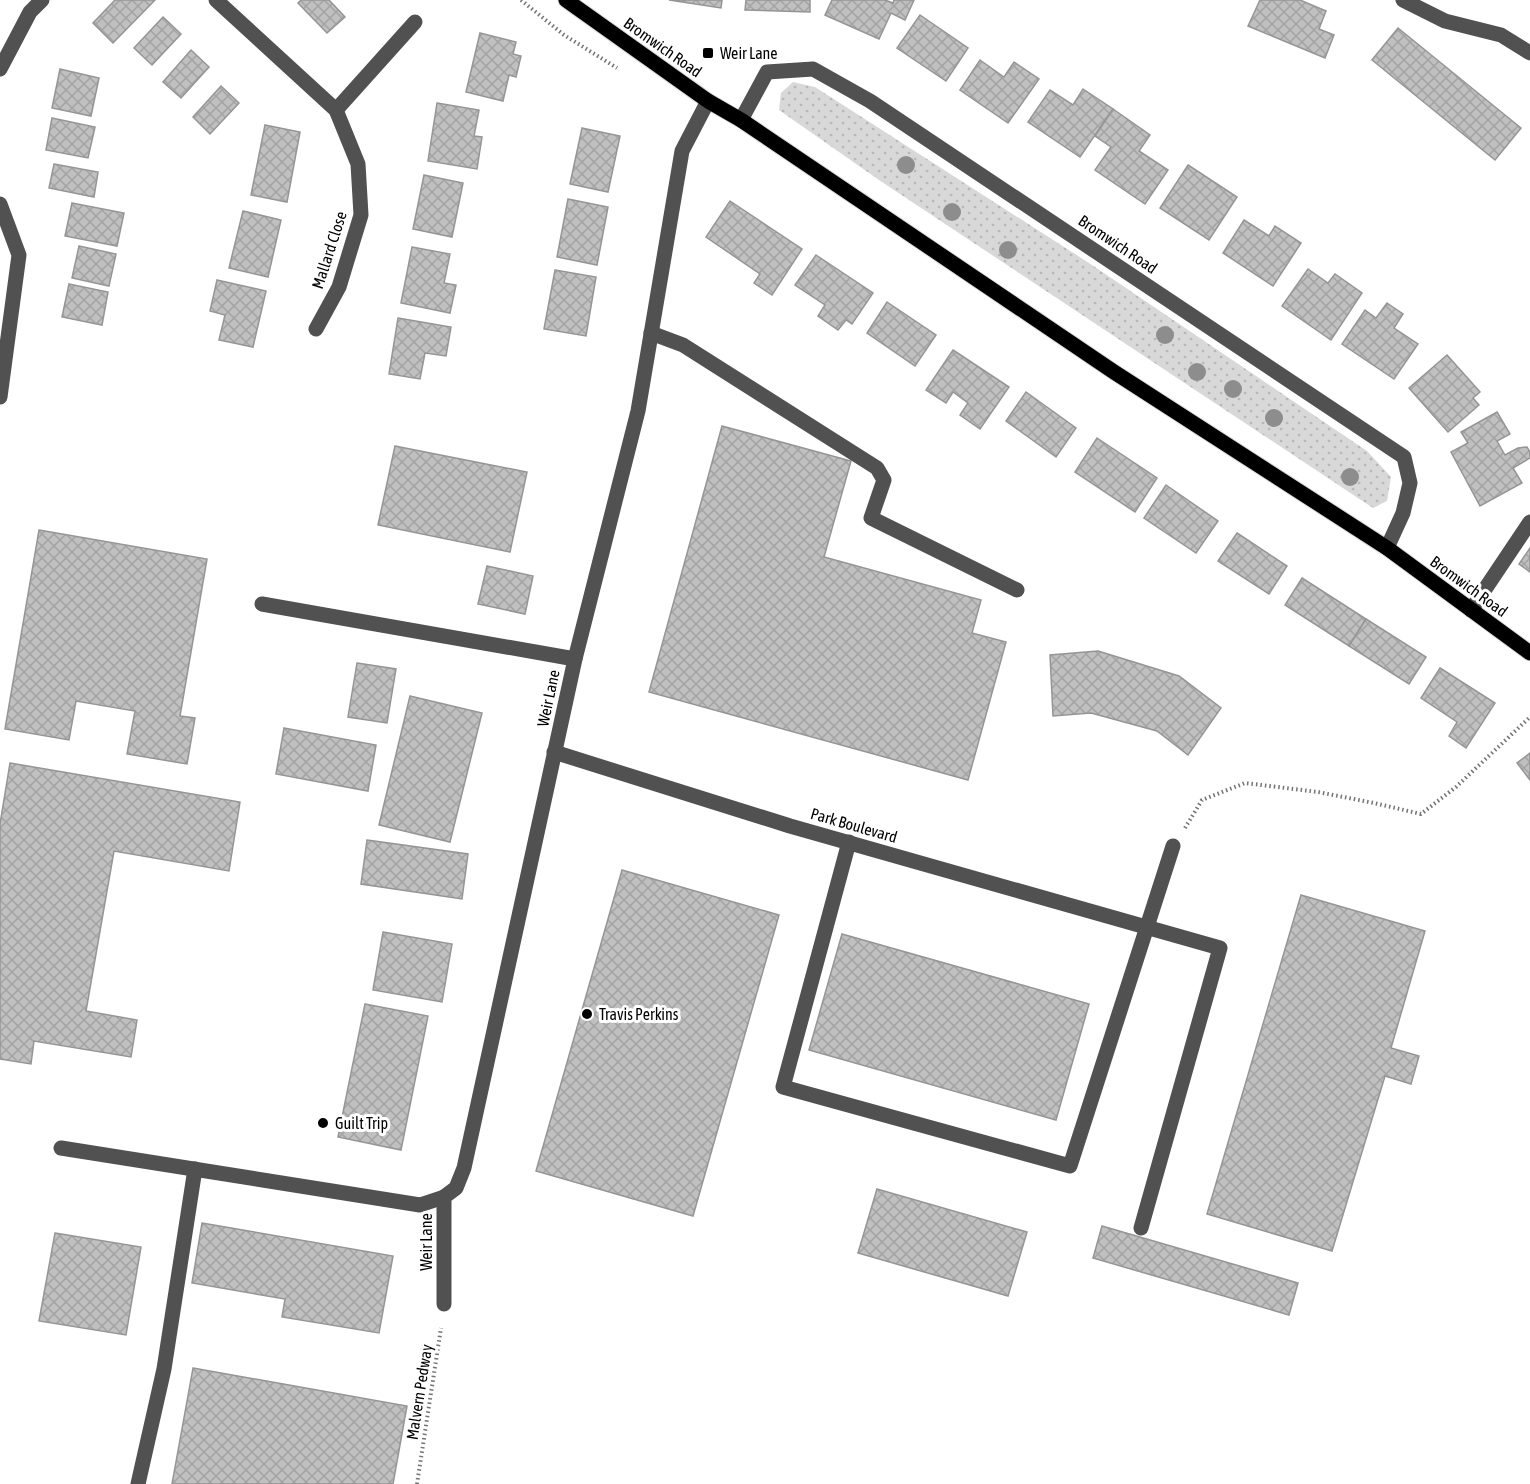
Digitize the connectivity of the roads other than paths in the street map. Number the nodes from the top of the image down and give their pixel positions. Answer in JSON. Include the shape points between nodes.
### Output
{"nodes":[{"id":1,"x":42,"y":0,"type":"edge"},
{"id":2,"x":216,"y":0,"type":"edge"},
{"id":3,"x":566,"y":0,"type":"edge"},
{"id":4,"x":1403,"y":0,"type":"edge"},
{"id":5,"x":415,"y":22,"type":"dead end"},
{"id":6,"x":1530,"y":53,"type":"edge"},
{"id":7,"x":0,"y":69,"type":"edge"},
{"id":8,"x":708,"y":101,"type":"junction"},
{"id":9,"x":336,"y":110,"type":"junction"},
{"id":10,"x":741,"y":120,"type":"junction"},
{"id":11,"x":0,"y":204,"type":"edge"},
{"id":12,"x":316,"y":329,"type":"dead end"},
{"id":13,"x":651,"y":333,"type":"junction"},
{"id":14,"x":0,"y":397,"type":"edge"},
{"id":15,"x":1530,"y":522,"type":"edge"},
{"id":16,"x":1387,"y":548,"type":"junction"},
{"id":17,"x":1017,"y":590,"type":"dead end"},
{"id":18,"x":262,"y":604,"type":"dead end"},
{"id":19,"x":1471,"y":610,"type":"junction"},
{"id":20,"x":1530,"y":653,"type":"edge"},
{"id":21,"x":575,"y":659,"type":"junction"},
{"id":22,"x":555,"y":752,"type":"junction"},
{"id":23,"x":849,"y":842,"type":"junction"},
{"id":24,"x":1173,"y":846,"type":"road end"},
{"id":25,"x":1146,"y":927,"type":"junction"},
{"id":26,"x":61,"y":1148,"type":"dead end"},
{"id":27,"x":195,"y":1169,"type":"junction"},
{"id":28,"x":444,"y":1197,"type":"junction"},
{"id":29,"x":1141,"y":1228,"type":"dead end"},
{"id":30,"x":444,"y":1304,"type":"road end"},
{"id":31,"x":138,"y":1484,"type":"edge"}],
"edges":[{"from":1,"to":7,"type":"street","via":[[30,12]]},
{"from":2,"to":9,"type":"street","name":"Mallard Close"},
{"from":3,"to":8,"type":"main road","name":"Bromwich Road"},
{"from":4,"to":6,"type":"street","via":[[1445,21],[1501,35]]},
{"from":5,"to":9,"type":"street"},
{"from":8,"to":10,"type":"main road","name":"Bromwich Road"},
{"from":8,"to":13,"type":"street","name":"Weir Lane","via":[[682,151]]},
{"from":9,"to":12,"type":"street","name":"Mallard Close","via":[[358,164],[361,215],[339,287]]},
{"from":10,"to":16,"type":"main road","name":"Bromwich Road","via":[[1114,372]]},
{"from":10,"to":16,"type":"street","name":"Bromwich Road","via":[[767,72],[813,69],[870,100],[1404,457],[1410,483],[1403,513]]},
{"from":11,"to":14,"type":"street","via":[[19,255]]},
{"from":13,"to":17,"type":"street","via":[[683,345],[877,468],[884,480],[871,518]]},
{"from":13,"to":21,"type":"street","name":"Weir Lane","via":[[638,411]]},
{"from":15,"to":19,"type":"street"},
{"from":16,"to":19,"type":"main road","name":"Bromwich Road"},
{"from":18,"to":21,"type":"street"},
{"from":19,"to":20,"type":"main road","name":"Bromwich Road"},
{"from":21,"to":22,"type":"street","name":"Weir Lane"},
{"from":22,"to":23,"type":"street","name":"Park Boulevard"},
{"from":22,"to":28,"type":"street","name":"Weir Lane","via":[[464,1168],[456,1188]]},
{"from":23,"to":25,"type":"street","name":"Park Boulevard"},
{"from":23,"to":25,"type":"street","via":[[783,1087],[1070,1166]]},
{"from":24,"to":25,"type":"street"},
{"from":25,"to":29,"type":"street","name":"Park Boulevard","via":[[1220,948]]},
{"from":26,"to":27,"type":"street"},
{"from":27,"to":28,"type":"street","via":[[420,1205]]},
{"from":27,"to":31,"type":"street","via":[[164,1369]]},
{"from":28,"to":30,"type":"street","name":"Weir Lane"}]}
